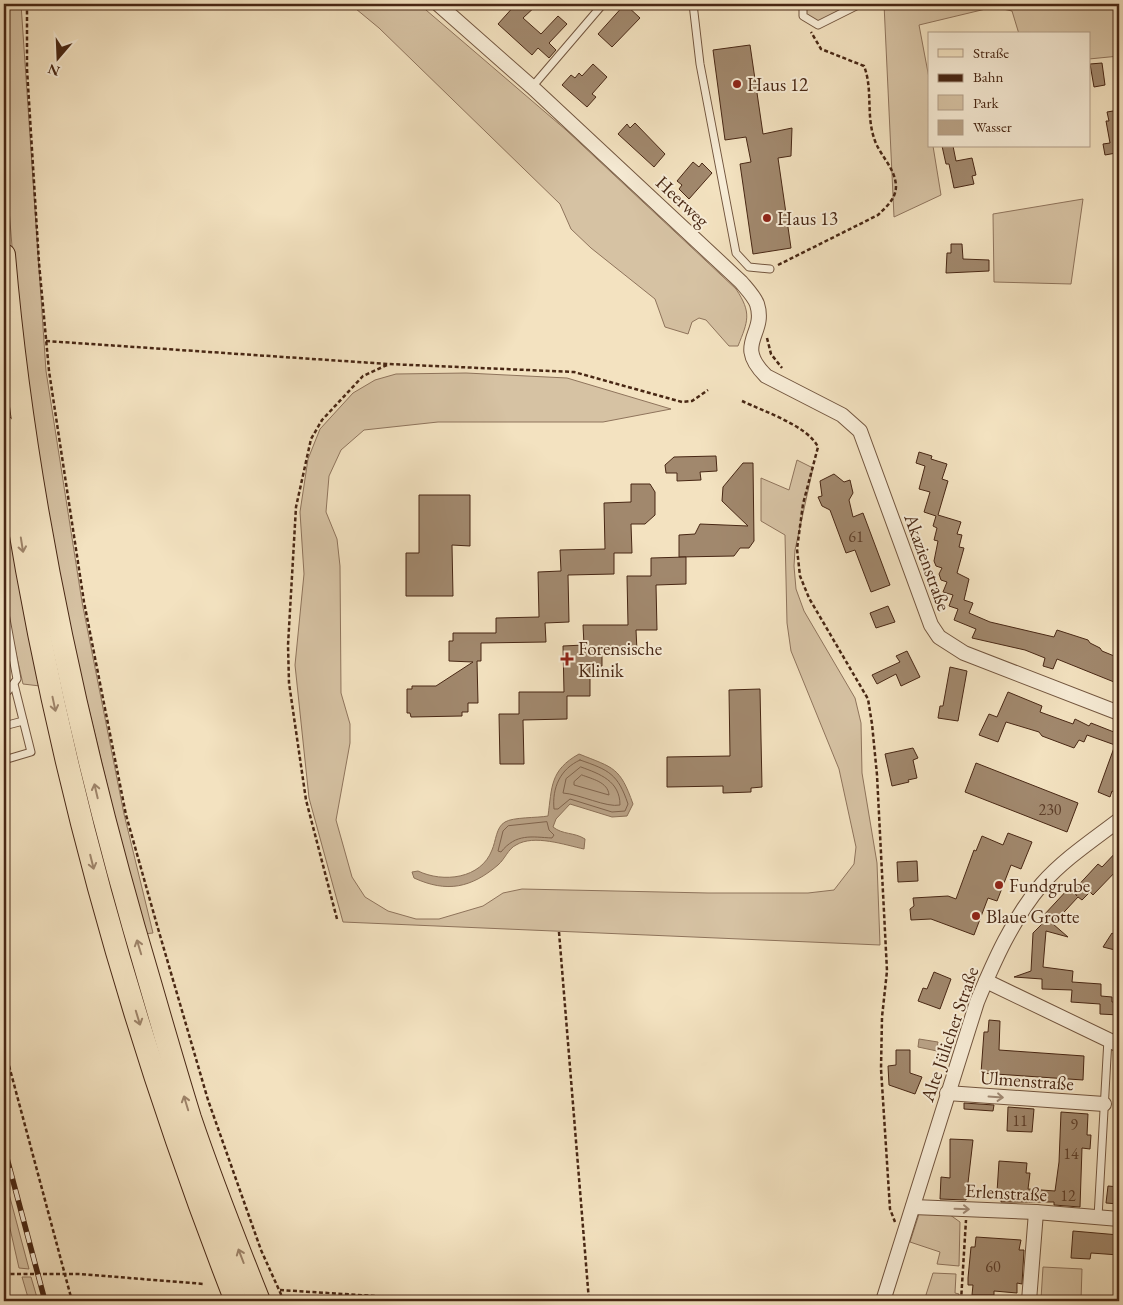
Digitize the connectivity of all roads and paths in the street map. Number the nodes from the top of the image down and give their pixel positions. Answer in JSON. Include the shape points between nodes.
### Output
{"nodes":[{"id":1,"x":28,"y":4,"type":"edge"},
{"id":2,"x":438,"y":4,"type":"edge"},
{"id":3,"x":603,"y":4,"type":"edge"},
{"id":4,"x":693,"y":4,"type":"edge"},
{"id":5,"x":803,"y":4,"type":"edge"},
{"id":6,"x":860,"y":4,"type":"edge"},
{"id":7,"x":803,"y":16,"type":"junction"},
{"id":8,"x":532,"y":87,"type":"junction"},
{"id":9,"x":4,"y":255,"type":"edge"},
{"id":10,"x":770,"y":269,"type":"joint"},
{"id":11,"x":46,"y":341,"type":"junction"},
{"id":12,"x":388,"y":364,"type":"junction"},
{"id":13,"x":756,"y":366,"type":"joint"},
{"id":14,"x":708,"y":390,"type":"dead end"},
{"id":15,"x":742,"y":401,"type":"dead end"},
{"id":16,"x":4,"y":427,"type":"edge"},
{"id":17,"x":4,"y":608,"type":"edge"},
{"id":18,"x":14,"y":684,"type":"junction"},
{"id":19,"x":4,"y":692,"type":"edge"},
{"id":20,"x":1119,"y":713,"type":"edge"},
{"id":21,"x":23,"y":721,"type":"junction"},
{"id":22,"x":4,"y":726,"type":"edge"},
{"id":23,"x":4,"y":760,"type":"edge"},
{"id":24,"x":1119,"y":820,"type":"edge"},
{"id":25,"x":337,"y":918,"type":"dead end"},
{"id":26,"x":559,"y":932,"type":"dead end"},
{"id":27,"x":986,"y":981,"type":"junction"},
{"id":28,"x":1114,"y":1042,"type":"edge"},
{"id":29,"x":4,"y":1047,"type":"edge"},
{"id":30,"x":947,"y":1093,"type":"junction"},
{"id":31,"x":1104,"y":1104,"type":"junction"},
{"id":32,"x":913,"y":1207,"type":"junction"},
{"id":33,"x":966,"y":1209,"type":"junction"},
{"id":34,"x":1036,"y":1212,"type":"junction"},
{"id":35,"x":1098,"y":1217,"type":"junction"},
{"id":36,"x":1119,"y":1219,"type":"edge"},
{"id":37,"x":897,"y":1224,"type":"dead end"},
{"id":38,"x":4,"y":1274,"type":"edge"},
{"id":39,"x":65,"y":1275,"type":"junction"},
{"id":40,"x":204,"y":1284,"type":"dead end"},
{"id":41,"x":280,"y":1290,"type":"junction"},
{"id":42,"x":72,"y":1301,"type":"edge"},
{"id":43,"x":236,"y":1301,"type":"edge"},
{"id":44,"x":259,"y":1301,"type":"edge"},
{"id":45,"x":284,"y":1301,"type":"edge"},
{"id":46,"x":454,"y":1301,"type":"edge"},
{"id":47,"x":589,"y":1301,"type":"edge"},
{"id":48,"x":883,"y":1301,"type":"edge"},
{"id":49,"x":961,"y":1301,"type":"edge"},
{"id":50,"x":1029,"y":1301,"type":"edge"}],
"edges":[{"from":1,"to":11,"type":"path","via":[[27,69]]},
{"from":2,"to":8,"type":"street","name":"Heerweg"},
{"from":3,"to":8,"type":"lane"},
{"from":4,"to":10,"type":"lane","via":[[700,64],[736,253],[749,267]]},
{"from":5,"to":7,"type":"lane"},
{"from":6,"to":7,"type":"lane","via":[[818,25]]},
{"from":7,"to":10,"type":"path","via":[[821,49],[864,66],[869,80],[874,139],[890,165],[896,186],[889,204],[878,215]]},
{"from":8,"to":13,"type":"street","name":"Heerweg","via":[[723,264],[751,294],[757,304],[758,315],[751,347]]},
{"from":44,"to":9,"type":"main road","one_way":true,"via":[[190,1118],[106,831],[57,622],[40,525]]},
{"from":11,"to":12,"type":"path"},
{"from":11,"to":41,"type":"path","via":[[84,602],[126,814],[208,1100],[261,1250]]},
{"from":12,"to":14,"type":"path","via":[[574,372],[682,402],[692,401]]},
{"from":12,"to":25,"type":"path","via":[[363,376],[322,420],[311,439],[296,507],[288,645],[289,683],[306,800]]},
{"from":13,"to":20,"type":"street","name":"Akazienstraße","via":[[766,376],[842,415],[860,431],[931,625],[939,637],[964,653]]},
{"from":15,"to":37,"type":"path","via":[[802,430],[814,439],[818,447],[799,529],[800,576],[809,598],[868,699],[877,775],[887,971],[882,1017],[882,1098],[890,1209]]},
{"from":16,"to":43,"type":"main road","one_way":true,"via":[[22,551],[61,738],[102,901],[170,1122]]},
{"from":17,"to":18,"type":"lane","via":[[17,679]]},
{"from":18,"to":19,"type":"lane"},
{"from":18,"to":21,"type":"lane"},
{"from":21,"to":22,"type":"lane"},
{"from":21,"to":23,"type":"lane","via":[[31,752]]},
{"from":24,"to":27,"type":"street","name":"Alte Jülicher Straße","via":[[1042,884],[1014,926]]},
{"from":26,"to":47,"type":"path"},
{"from":27,"to":28,"type":"street"},
{"from":27,"to":30,"type":"street","name":"Alte Jülicher Straße"},
{"from":28,"to":31,"type":"lane"},
{"from":29,"to":39,"type":"path"},
{"from":30,"to":31,"type":"street","name":"Ulmenstraße","one_way":true},
{"from":30,"to":32,"type":"street","name":"Alte Jülicher Straße"},
{"from":31,"to":35,"type":"lane"},
{"from":32,"to":33,"type":"street","name":"Erlenstraße","one_way":true},
{"from":32,"to":48,"type":"street","name":"Alte Jülicher Straße"},
{"from":33,"to":34,"type":"street","name":"Erlenstraße"},
{"from":33,"to":49,"type":"path"},
{"from":34,"to":35,"type":"street","name":"Erlenstraße"},
{"from":34,"to":50,"type":"street"},
{"from":35,"to":36,"type":"street","name":"Erlenstraße"},
{"from":38,"to":39,"type":"path"},
{"from":39,"to":40,"type":"path"},
{"from":39,"to":42,"type":"path"},
{"from":41,"to":45,"type":"path"},
{"from":41,"to":46,"type":"path"}]}
